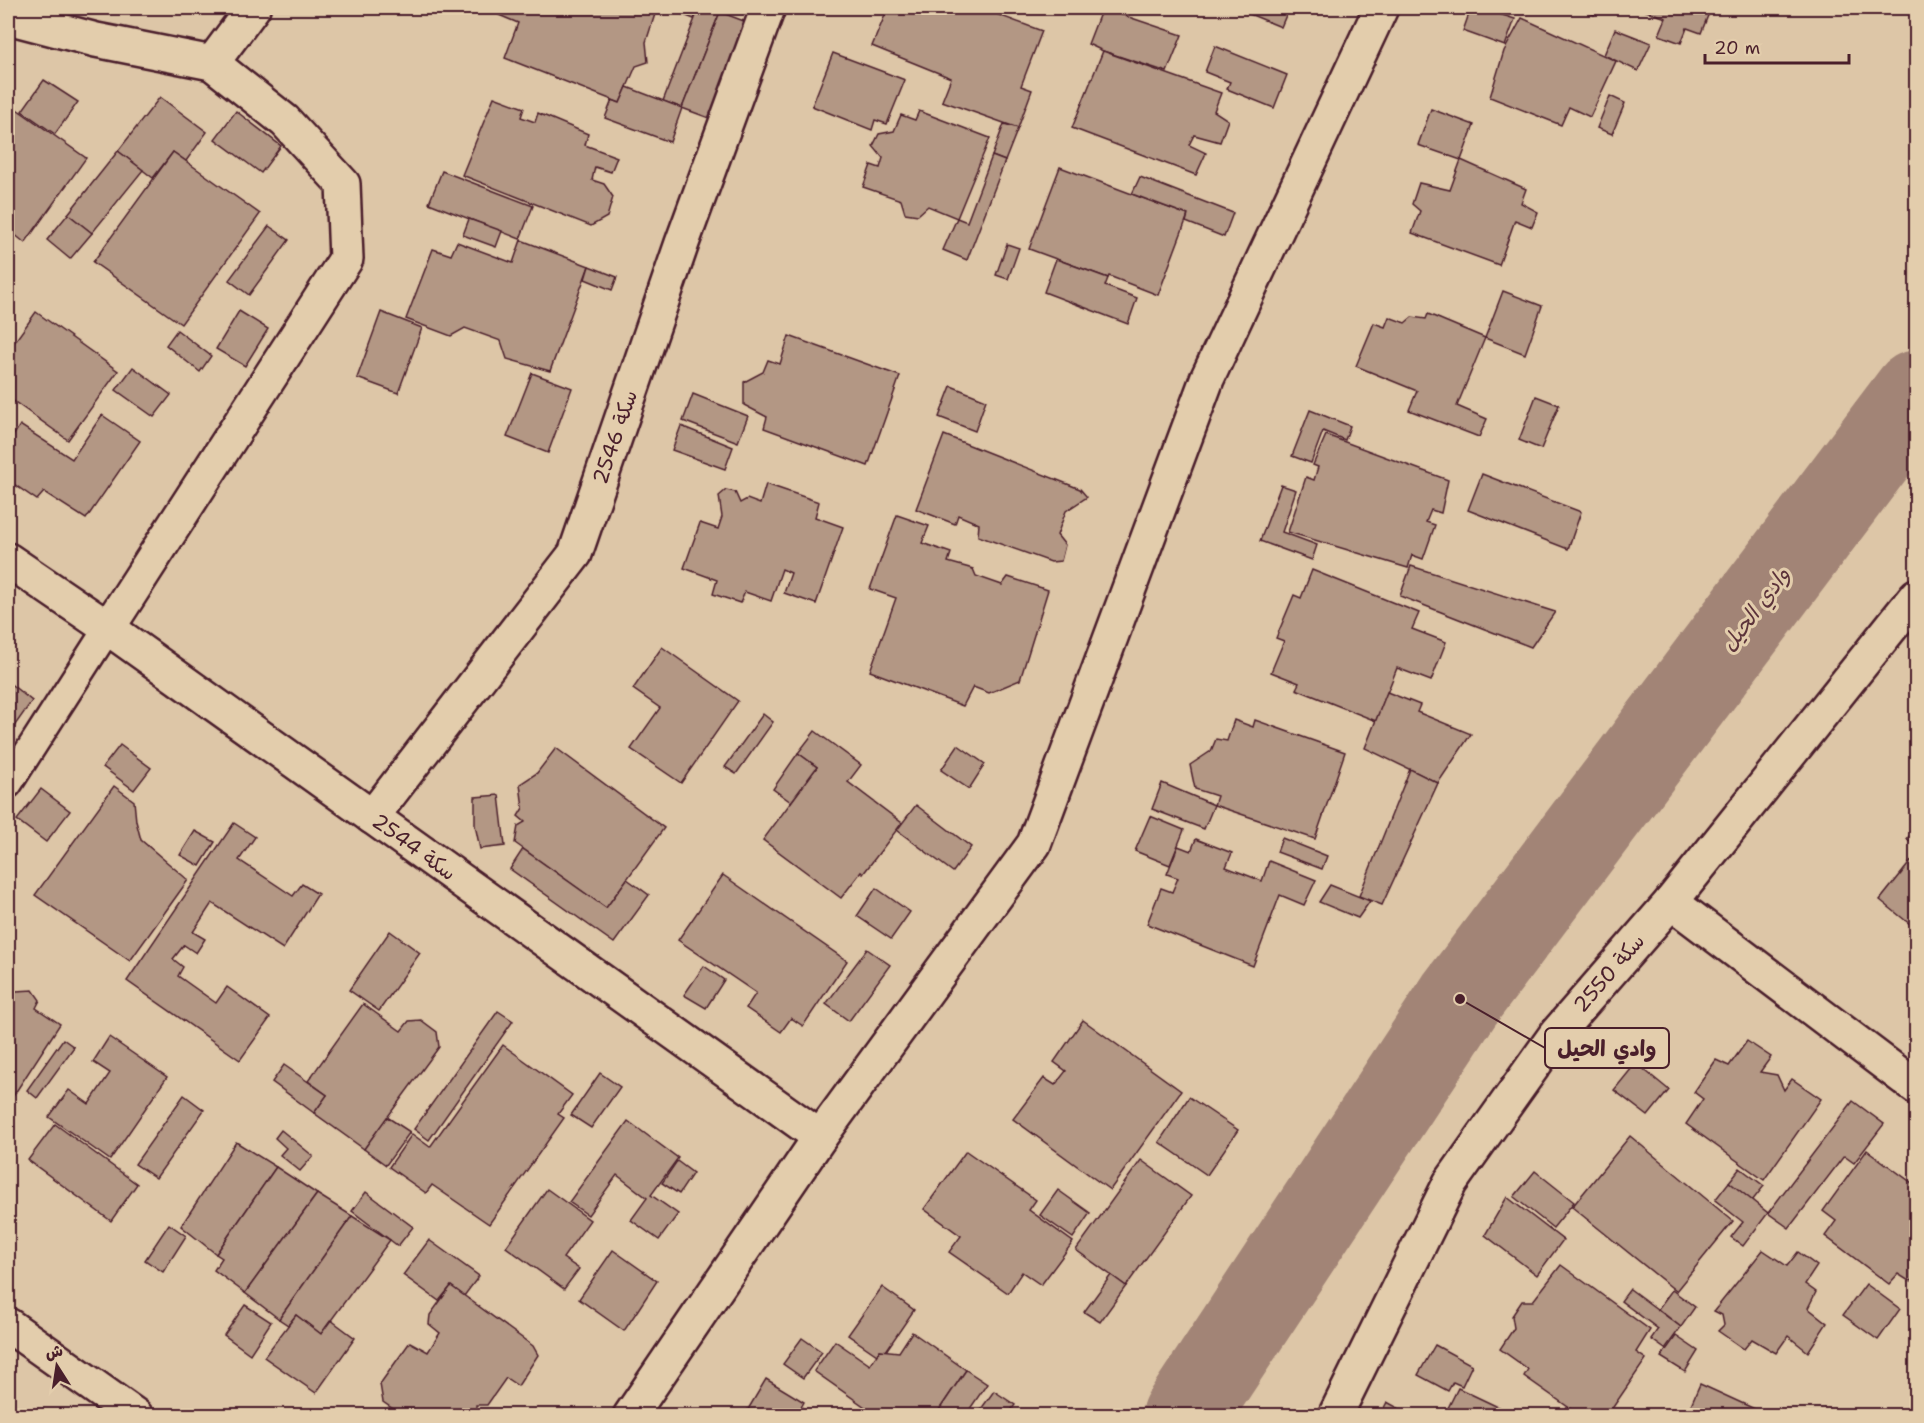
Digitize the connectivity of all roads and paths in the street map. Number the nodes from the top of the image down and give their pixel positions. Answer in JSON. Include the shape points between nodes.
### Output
{"nodes":[{"id":1,"x":253,"y":8,"type":"edge"},
{"id":2,"x":768,"y":8,"type":"edge"},
{"id":3,"x":1381,"y":8,"type":"edge"},
{"id":4,"x":8,"y":17,"type":"edge"},
{"id":5,"x":212,"y":63,"type":"junction"},
{"id":6,"x":8,"y":560,"type":"edge"},
{"id":7,"x":1917,"y":596,"type":"edge"},
{"id":8,"x":108,"y":628,"type":"junction"},
{"id":9,"x":8,"y":784,"type":"edge"},
{"id":10,"x":372,"y":817,"type":"junction"},
{"id":11,"x":1671,"y":902,"type":"junction"},
{"id":12,"x":1917,"y":1087,"type":"edge"},
{"id":13,"x":820,"y":1137,"type":"junction"},
{"id":14,"x":8,"y":1325,"type":"edge"},
{"id":15,"x":136,"y":1416,"type":"edge"},
{"id":16,"x":630,"y":1416,"type":"edge"},
{"id":17,"x":1335,"y":1416,"type":"edge"}],
"edges":[{"from":1,"to":5,"type":"street"},
{"from":2,"to":10,"type":"street","name":"سكة 2546","via":[[575,554]]},
{"from":3,"to":13,"type":"street","via":[[1207,379],[1034,844]]},
{"from":4,"to":5,"type":"street","via":[[96,40]]},
{"from":5,"to":8,"type":"street","via":[[285,121],[343,183],[346,259]]},
{"from":6,"to":8,"type":"street","name":"سكة 2544"},
{"from":7,"to":11,"type":"street","name":"سكة 2550"},
{"from":8,"to":9,"type":"lane"},
{"from":8,"to":10,"type":"street","name":"سكة 2544"},
{"from":10,"to":13,"type":"street","name":"سكة 2544"},
{"from":11,"to":12,"type":"street"},
{"from":11,"to":17,"type":"street","name":"سكة 2550","via":[[1556,1034],[1450,1184]]},
{"from":13,"to":16,"type":"street"},
{"from":14,"to":15,"type":"street"}]}
